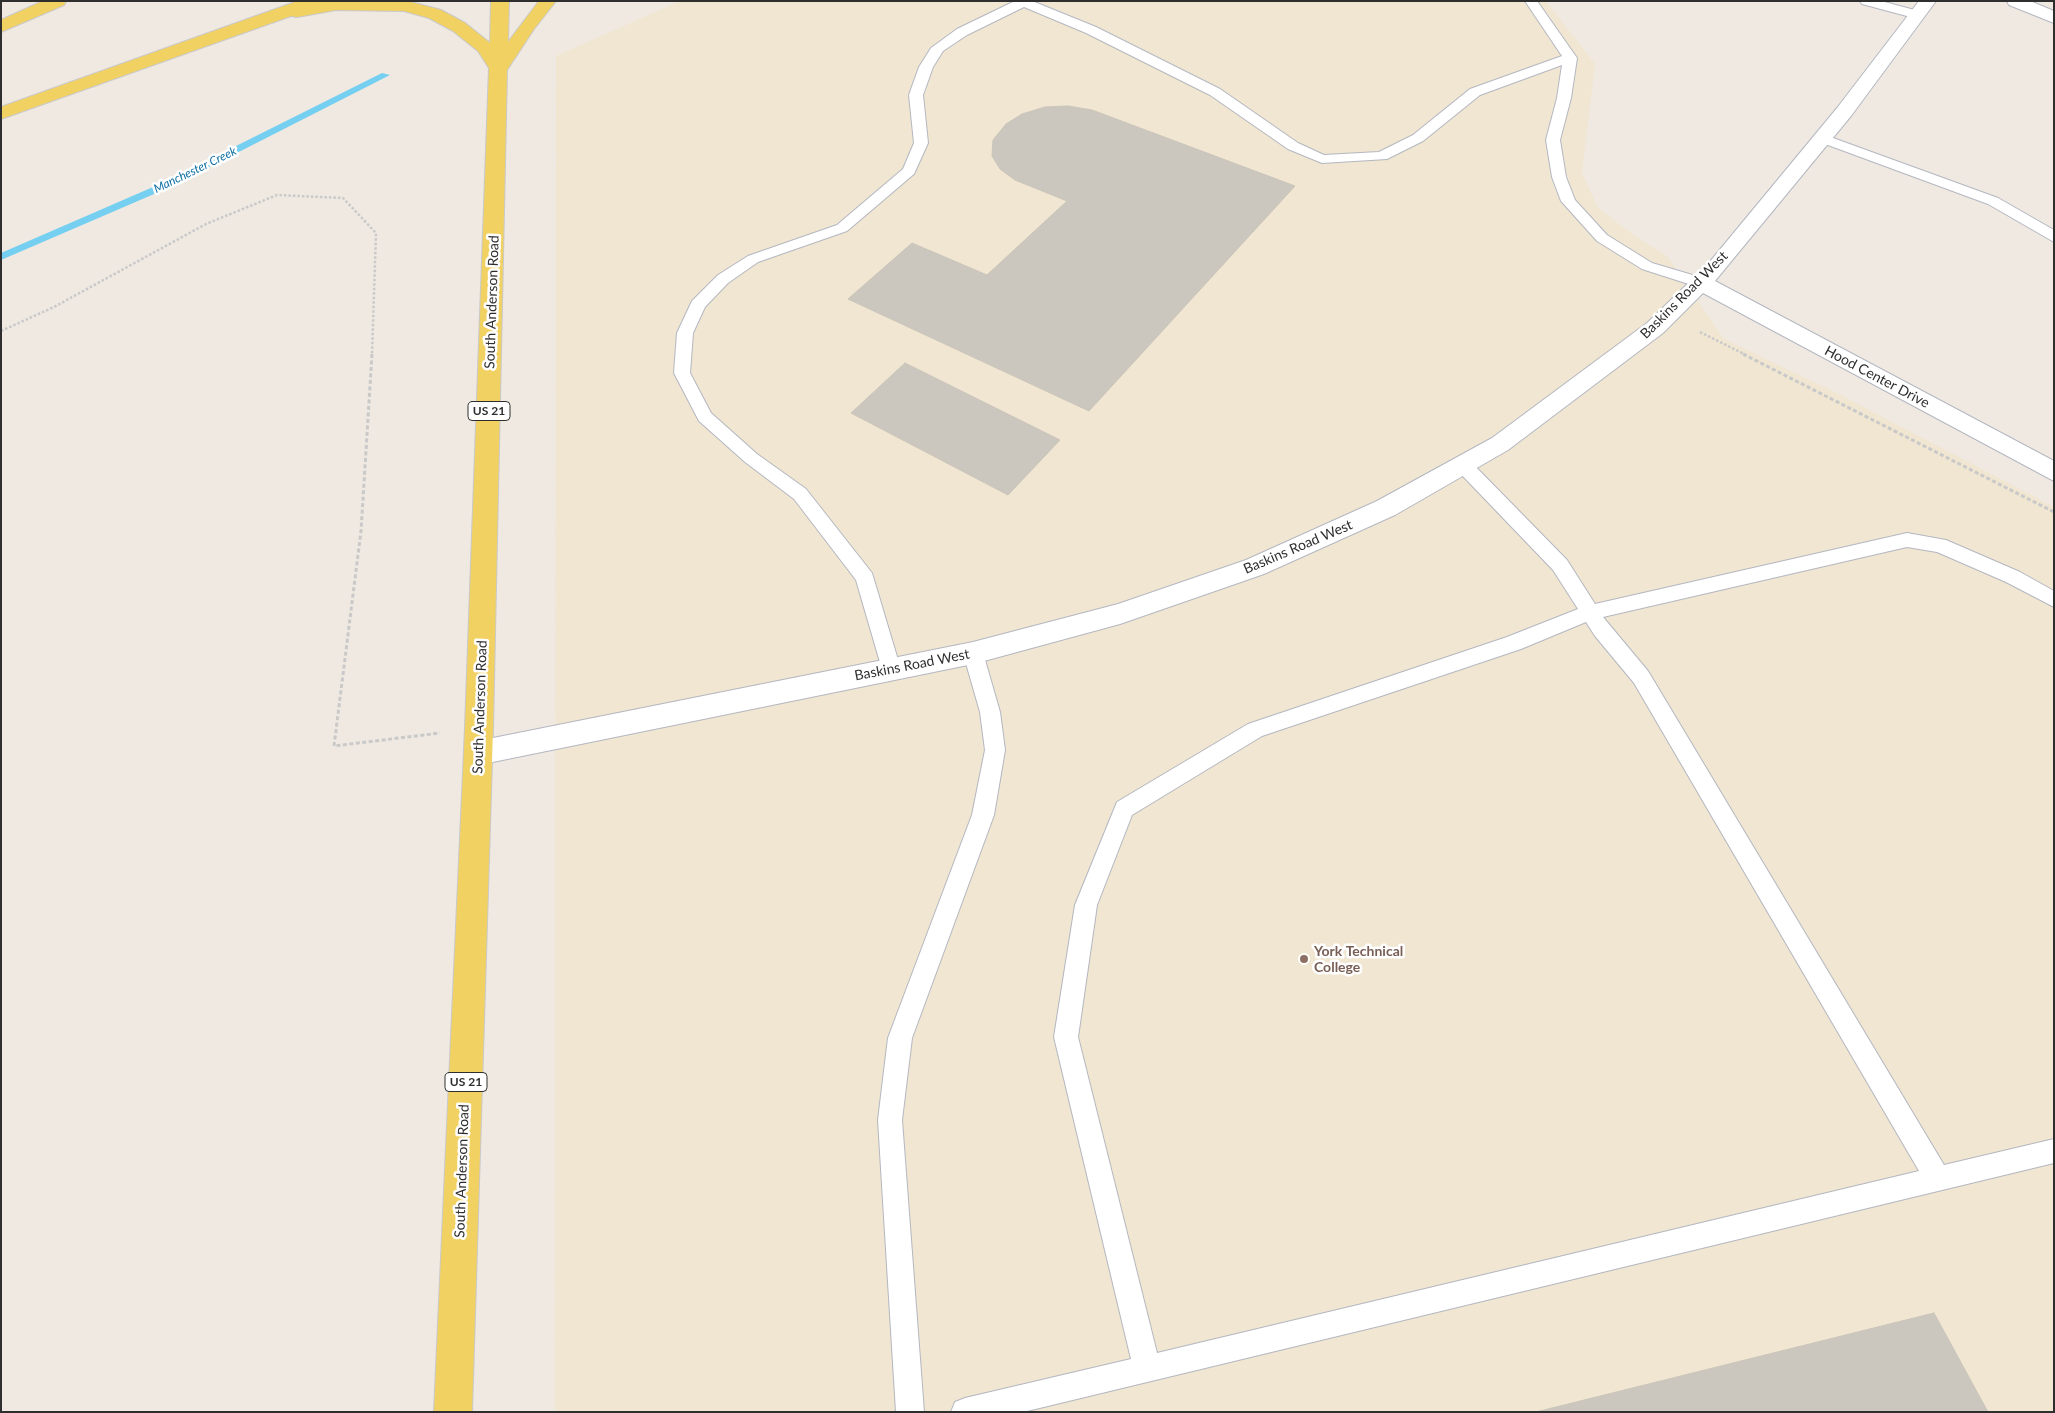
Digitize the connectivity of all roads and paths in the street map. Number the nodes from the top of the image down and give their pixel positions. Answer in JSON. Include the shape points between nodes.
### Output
{"nodes":[{"id":1,"x":58,"y":1,"type":"edge"},
{"id":2,"x":315,"y":1,"type":"edge"},
{"id":3,"x":500,"y":1,"type":"edge"},
{"id":4,"x":548,"y":1,"type":"edge"},
{"id":5,"x":1531,"y":1,"type":"edge"},
{"id":6,"x":1866,"y":1,"type":"edge"},
{"id":7,"x":2015,"y":1,"type":"edge"},
{"id":8,"x":1022,"y":2,"type":"edge"},
{"id":9,"x":1923,"y":8,"type":"edge"},
{"id":10,"x":2054,"y":18,"type":"edge"},
{"id":11,"x":260,"y":20,"type":"junction"},
{"id":12,"x":1,"y":26,"type":"edge"},
{"id":13,"x":1570,"y":58,"type":"junction"},
{"id":14,"x":499,"y":70,"type":"junction"},
{"id":15,"x":1,"y":113,"type":"edge"},
{"id":16,"x":1822,"y":138,"type":"junction"},
{"id":17,"x":2054,"y":237,"type":"edge"},
{"id":18,"x":1700,"y":283,"type":"junction"},
{"id":19,"x":1,"y":331,"type":"edge"},
{"id":20,"x":1711,"y":338,"type":"dead end"},
{"id":21,"x":1463,"y":465,"type":"junction"},
{"id":22,"x":2054,"y":472,"type":"edge"},
{"id":23,"x":2054,"y":512,"type":"edge"},
{"id":24,"x":2054,"y":600,"type":"edge"},
{"id":25,"x":1591,"y":612,"type":"junction"},
{"id":26,"x":973,"y":653,"type":"junction"},
{"id":27,"x":890,"y":670,"type":"junction"},
{"id":28,"x":479,"y":741,"type":"junction"},
{"id":29,"x":2054,"y":1151,"type":"edge"},
{"id":30,"x":1938,"y":1179,"type":"junction"},
{"id":31,"x":1147,"y":1368,"type":"junction"},
{"id":32,"x":453,"y":1412,"type":"edge"},
{"id":33,"x":910,"y":1412,"type":"edge"},
{"id":34,"x":965,"y":1412,"type":"edge"}],
"edges":[{"from":1,"to":12,"type":"main road"},
{"from":2,"to":11,"type":"main road"},
{"from":3,"to":14,"type":"main road","name":"South Anderson Road","number":"US 21"},
{"from":4,"to":14,"type":"main road","via":[[527,26]]},
{"from":5,"to":13,"type":"lane"},
{"from":6,"to":9,"type":"lane"},
{"from":7,"to":10,"type":"street"},
{"from":8,"to":13,"type":"lane","via":[[1090,30],[1215,92],[1293,146],[1322,159],[1382,156],[1418,138],[1475,92]]},
{"from":8,"to":27,"type":"lane","via":[[962,32],[938,48],[916,95],[921,143],[909,171],[842,228],[753,259],[723,279],[698,305],[685,333],[682,372],[706,418],[751,458],[800,494],[865,578]]},
{"from":9,"to":16,"type":"street","name":"Baskins Road West"},
{"from":11,"to":14,"type":"main road","via":[[336,5],[404,6],[435,14],[459,27],[484,47]]},
{"from":11,"to":15,"type":"main road"},
{"from":13,"to":18,"type":"lane","via":[[1553,140],[1559,177],[1568,201],[1602,238],[1640,262]]},
{"from":14,"to":28,"type":"main road","name":"South Anderson Road","number":"US 21"},
{"from":16,"to":17,"type":"lane","via":[[1993,201]]},
{"from":16,"to":18,"type":"street","name":"Baskins Road West"},
{"from":18,"to":21,"type":"street","name":"Baskins Road West","via":[[1655,328],[1500,444]]},
{"from":18,"to":22,"type":"street","name":"Hood Center Drive"},
{"from":19,"to":28,"type":"path","via":[[54,307],[206,224],[277,195],[343,198],[376,233],[361,531],[334,746]]},
{"from":20,"to":23,"type":"path"},
{"from":21,"to":25,"type":"lane","via":[[1560,566]]},
{"from":21,"to":26,"type":"street","name":"Baskins Road West","via":[[1386,508],[1255,567],[1120,614]]},
{"from":24,"to":25,"type":"lane","via":[[2013,577],[1940,545],[1907,540]]},
{"from":25,"to":30,"type":"lane","via":[[1602,631],[1641,677]]},
{"from":25,"to":31,"type":"lane","via":[[1507,645],[1255,730],[1124,809],[1086,905],[1066,1037]]},
{"from":26,"to":27,"type":"street","name":"Baskins Road West"},
{"from":26,"to":33,"type":"lane","via":[[990,712],[994,750],[983,815],[900,1038],[890,1120]]},
{"from":27,"to":28,"type":"street","name":"Baskins Road West"},
{"from":28,"to":32,"type":"main road","name":"South Anderson Road","number":"US 21"},
{"from":29,"to":30,"type":"lane"},
{"from":30,"to":31,"type":"lane"},
{"from":31,"to":34,"type":"lane"}]}
